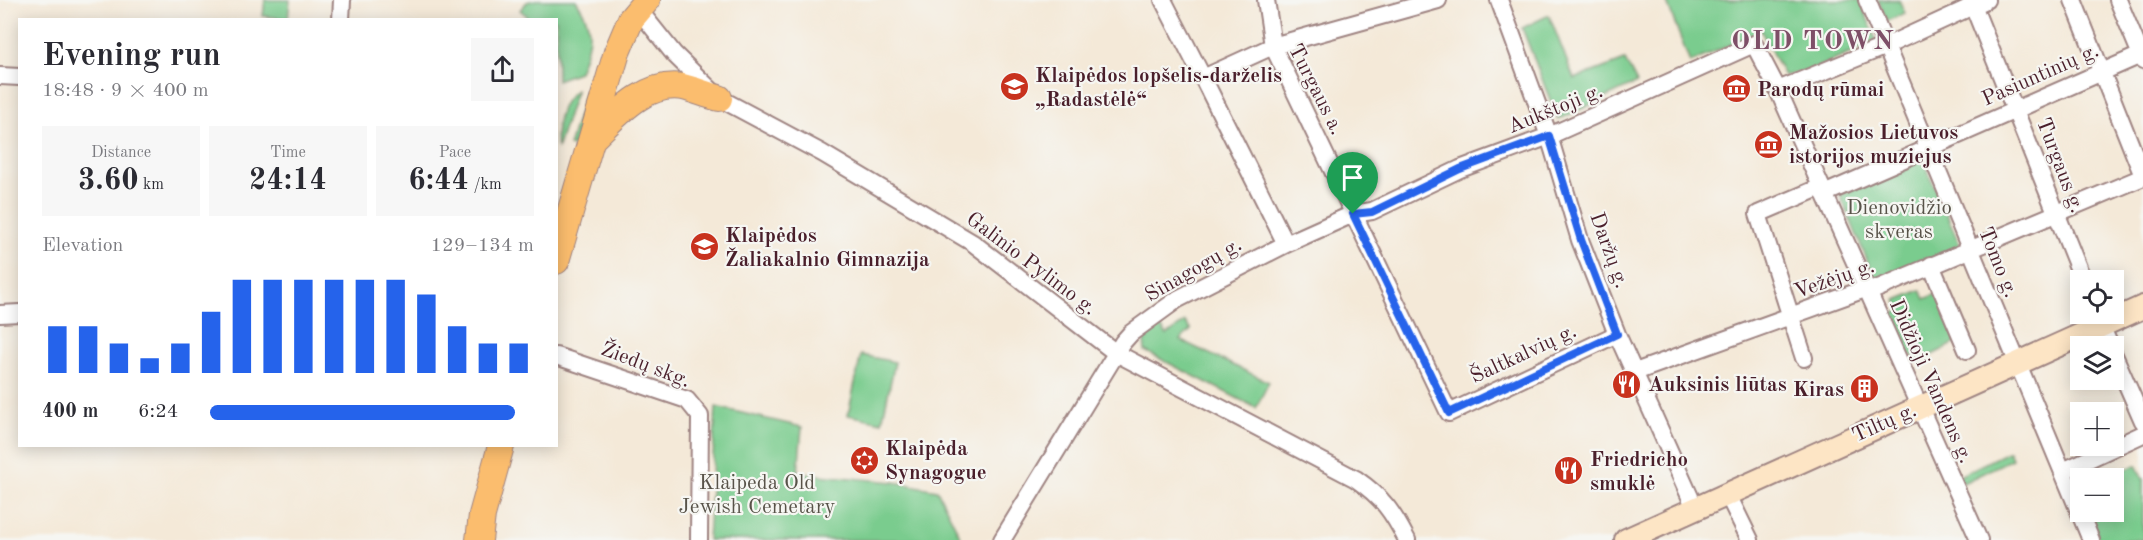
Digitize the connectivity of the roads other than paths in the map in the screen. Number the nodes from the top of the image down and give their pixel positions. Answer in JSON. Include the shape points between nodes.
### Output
{"nodes":[{"id":1,"x":342,"y":0,"type":"edge"},
{"id":2,"x":1163,"y":0,"type":"edge"},
{"id":3,"x":1266,"y":0,"type":"edge"},
{"id":4,"x":1438,"y":0,"type":"edge"},
{"id":5,"x":1498,"y":0,"type":"edge"},
{"id":6,"x":1868,"y":0,"type":"edge"},
{"id":7,"x":2073,"y":0,"type":"edge"},
{"id":8,"x":2118,"y":0,"type":"edge"},
{"id":9,"x":1977,"y":2,"type":"edge"},
{"id":10,"x":637,"y":3,"type":"edge"},
{"id":11,"x":341,"y":18,"type":"edge"},
{"id":12,"x":1754,"y":44,"type":"joint"},
{"id":13,"x":1273,"y":46,"type":"junction"},
{"id":14,"x":1887,"y":46,"type":"junction"},
{"id":15,"x":2142,"y":56,"type":"edge"},
{"id":16,"x":2103,"y":72,"type":"junction"},
{"id":17,"x":0,"y":76,"type":"edge"},
{"id":18,"x":18,"y":76,"type":"edge"},
{"id":19,"x":1203,"y":78,"type":"junction"},
{"id":20,"x":1778,"y":90,"type":"junction"},
{"id":21,"x":718,"y":98,"type":"junction"},
{"id":22,"x":2016,"y":110,"type":"junction"},
{"id":23,"x":1549,"y":136,"type":"junction"},
{"id":24,"x":593,"y":139,"type":"junction"},
{"id":25,"x":1929,"y":148,"type":"junction"},
{"id":26,"x":2143,"y":177,"type":"edge"},
{"id":27,"x":1823,"y":190,"type":"junction"},
{"id":28,"x":1372,"y":212,"type":"joint"},
{"id":29,"x":2056,"y":213,"type":"junction"},
{"id":30,"x":1353,"y":214,"type":"junction"},
{"id":31,"x":1286,"y":244,"type":"junction"},
{"id":32,"x":1969,"y":250,"type":"junction"},
{"id":33,"x":558,"y":254,"type":"edge"},
{"id":34,"x":1931,"y":265,"type":"junction"},
{"id":35,"x":2079,"y":270,"type":"edge"},
{"id":36,"x":1865,"y":289,"type":"junction"},
{"id":37,"x":2143,"y":307,"type":"edge"},
{"id":38,"x":2124,"y":312,"type":"edge"},
{"id":39,"x":18,"y":313,"type":"edge"},
{"id":40,"x":0,"y":314,"type":"edge"},
{"id":41,"x":1790,"y":317,"type":"junction"},
{"id":42,"x":2089,"y":324,"type":"edge"},
{"id":43,"x":1617,"y":334,"type":"junction"},
{"id":44,"x":1967,"y":350,"type":"dead end"},
{"id":45,"x":1116,"y":353,"type":"junction"},
{"id":46,"x":558,"y":357,"type":"edge"},
{"id":47,"x":1804,"y":358,"type":"dead end"},
{"id":48,"x":2016,"y":363,"type":"junction"},
{"id":49,"x":1635,"y":372,"type":"junction"},
{"id":50,"x":2124,"y":378,"type":"edge"},
{"id":51,"x":1918,"y":407,"type":"junction"},
{"id":52,"x":1449,"y":413,"type":"joint"},
{"id":53,"x":2143,"y":421,"type":"edge"},
{"id":54,"x":2143,"y":434,"type":"edge"},
{"id":55,"x":501,"y":447,"type":"edge"},
{"id":56,"x":2063,"y":471,"type":"junction"},
{"id":57,"x":1727,"y":493,"type":"junction"},
{"id":58,"x":1695,"y":508,"type":"junction"},
{"id":59,"x":479,"y":540,"type":"edge"},
{"id":60,"x":699,"y":540,"type":"edge"},
{"id":61,"x":1002,"y":540,"type":"edge"},
{"id":62,"x":1407,"y":540,"type":"edge"},
{"id":63,"x":1626,"y":540,"type":"edge"},
{"id":64,"x":1750,"y":540,"type":"edge"},
{"id":65,"x":1979,"y":540,"type":"edge"},
{"id":66,"x":2091,"y":540,"type":"edge"}],
"edges":[{"from":1,"to":11,"type":"street"},
{"from":2,"to":19,"type":"street"},
{"from":3,"to":13,"type":"street"},
{"from":4,"to":13,"type":"street"},
{"from":5,"to":23,"type":"street","name":"Daržų g."},
{"from":6,"to":14,"type":"street","name":"Tomo g."},
{"from":7,"to":16,"type":"street"},
{"from":8,"to":15,"type":"street"},
{"from":9,"to":14,"type":"street"},
{"from":9,"to":22,"type":"street","name":"Turgaus g."},
{"from":10,"to":21,"type":"street","name":"Galinio Pylimo g.","via":[[674,54]]},
{"from":10,"to":24,"type":"main road","via":[[616,52]]},
{"from":12,"to":20,"type":"street","name":"Didžioji Vandens g."},
{"from":12,"to":23,"type":"street","name":"Aukštoji g."},
{"from":13,"to":19,"type":"street","name":"Turgaus a."},
{"from":13,"to":30,"type":"street","name":"Turgaus a."},
{"from":14,"to":20,"type":"street"},
{"from":14,"to":25,"type":"street","name":"Tomo g."},
{"from":15,"to":16,"type":"street","name":"Pasiuntinių g."},
{"from":16,"to":22,"type":"street","name":"Pasiuntinių g."},
{"from":16,"to":26,"type":"street"},
{"from":17,"to":18,"type":"street"},
{"from":19,"to":31,"type":"street"},
{"from":20,"to":27,"type":"street","name":"Didžioji Vandens g."},
{"from":21,"to":24,"type":"main road","via":[[681,87],[662,88],[633,102]]},
{"from":21,"to":45,"type":"street","name":"Galinio Pylimo g.","via":[[822,153],[973,243]]},
{"from":22,"to":25,"type":"street","name":"Pasiuntinių g."},
{"from":22,"to":29,"type":"street","name":"Turgaus g."},
{"from":23,"to":28,"type":"street","name":"Aukštoji g.","via":[[1460,169]]},
{"from":23,"to":43,"type":"street","name":"Daržų g.","via":[[1581,240]]},
{"from":24,"to":33,"type":"main road"},
{"from":25,"to":27,"type":"street","name":"Pasiuntinių g."},
{"from":25,"to":32,"type":"street","name":"Tomo g."},
{"from":26,"to":29,"type":"street","name":"Vežėjų g."},
{"from":27,"to":36,"type":"street","name":"Didžioji Vandens g."},
{"from":27,"to":41,"type":"street","name":"Pasiuntinių g.","via":[[1758,214]]},
{"from":28,"to":30,"type":"street","name":"Sinagogų g."},
{"from":29,"to":32,"type":"street","name":"Vežėjų g."},
{"from":29,"to":35,"type":"street","name":"Turgaus g."},
{"from":30,"to":31,"type":"street","name":"Sinagogų g."},
{"from":30,"to":52,"type":"street","name":"Turgaus a."},
{"from":31,"to":45,"type":"street","name":"Sinagogų g.","via":[[1178,299],[1131,333]]},
{"from":32,"to":34,"type":"street","name":"Vežėjų g."},
{"from":32,"to":48,"type":"street","name":"Tomo g."},
{"from":34,"to":36,"type":"street","name":"Vežėjų g.","via":[[1874,290]]},
{"from":34,"to":44,"type":"street"},
{"from":36,"to":41,"type":"street","name":"Vežėjų g."},
{"from":36,"to":51,"type":"street","name":"Didžioji Vandens g."},
{"from":37,"to":38,"type":"street","name":"Tiltų g."},
{"from":39,"to":40,"type":"street"},
{"from":41,"to":47,"type":"street"},
{"from":41,"to":49,"type":"street","name":"Vežėjų g."},
{"from":42,"to":48,"type":"street","name":"Tiltų g."},
{"from":43,"to":49,"type":"street","name":"Daržų g."},
{"from":43,"to":52,"type":"street","name":"Šaltkalvių g."},
{"from":45,"to":61,"type":"street","name":"Sinagogų g."},
{"from":45,"to":62,"type":"street","name":"Galinio Pylimo g.","via":[[1356,479],[1391,508]]},
{"from":46,"to":60,"type":"street","name":"Žiedų skg.","via":[[687,400],[700,416]]},
{"from":48,"to":51,"type":"street","name":"Tiltų g."},
{"from":48,"to":56,"type":"street","name":"Tomo g."},
{"from":49,"to":58,"type":"street","name":"Daržų g."},
{"from":50,"to":53,"type":"street"},
{"from":51,"to":57,"type":"street","name":"Tiltų g."},
{"from":51,"to":65,"type":"street","name":"Didžioji Vandens g."},
{"from":54,"to":56,"type":"street"},
{"from":55,"to":59,"type":"main road"},
{"from":56,"to":66,"type":"street","name":"Tomo g."},
{"from":57,"to":58,"type":"street","name":"Tiltų g."},
{"from":57,"to":64,"type":"street"},
{"from":58,"to":63,"type":"street","name":"Tiltų g."}]}
